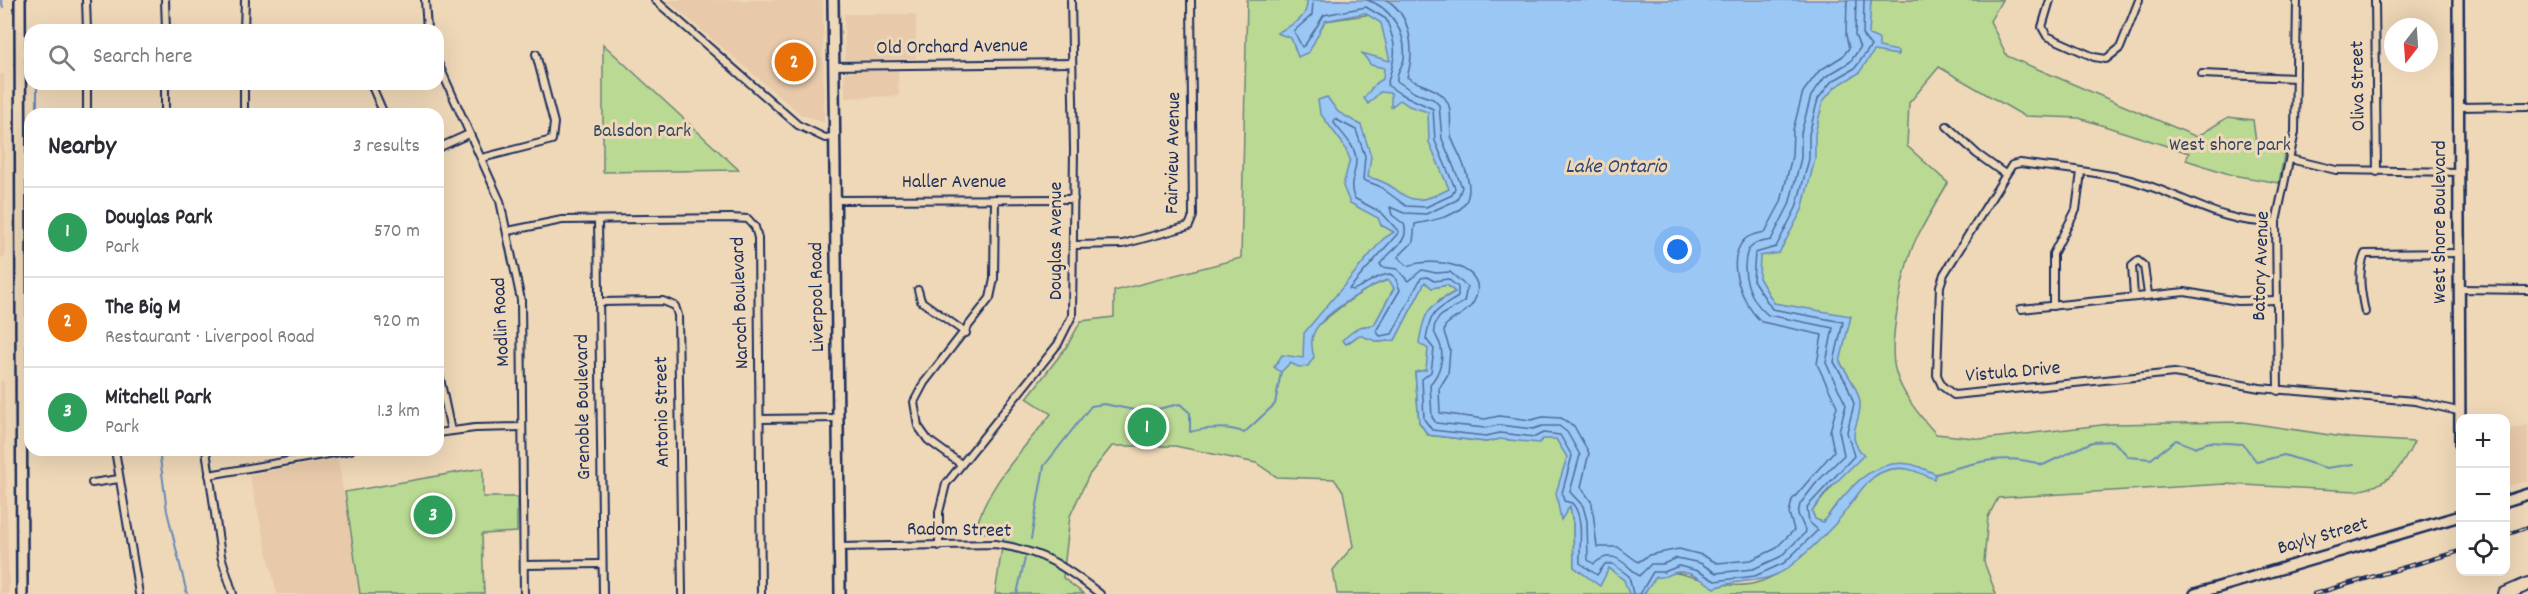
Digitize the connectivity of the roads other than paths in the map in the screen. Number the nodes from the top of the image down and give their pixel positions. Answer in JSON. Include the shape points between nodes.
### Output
{"nodes":[{"id":1,"x":20,"y":0,"type":"edge"},
{"id":2,"x":86,"y":0,"type":"edge"},
{"id":3,"x":165,"y":0,"type":"edge"},
{"id":4,"x":245,"y":0,"type":"edge"},
{"id":5,"x":425,"y":0,"type":"edge"},
{"id":6,"x":655,"y":0,"type":"edge"},
{"id":7,"x":833,"y":0,"type":"edge"},
{"id":8,"x":1071,"y":0,"type":"edge"},
{"id":9,"x":1191,"y":0,"type":"edge"},
{"id":10,"x":2050,"y":0,"type":"edge"},
{"id":11,"x":2139,"y":0,"type":"edge"},
{"id":12,"x":2296,"y":0,"type":"edge"},
{"id":13,"x":2375,"y":0,"type":"edge"},
{"id":14,"x":2458,"y":0,"type":"edge"},
{"id":15,"x":87,"y":24,"type":"edge"},
{"id":16,"x":166,"y":24,"type":"edge"},
{"id":17,"x":244,"y":24,"type":"edge"},
{"id":18,"x":426,"y":24,"type":"edge"},
{"id":19,"x":536,"y":54,"type":"dead end"},
{"id":20,"x":1072,"y":63,"type":"junction"},
{"id":21,"x":833,"y":66,"type":"junction"},
{"id":22,"x":2202,"y":74,"type":"dead end"},
{"id":23,"x":444,"y":77,"type":"edge"},
{"id":24,"x":2296,"y":78,"type":"junction"},
{"id":25,"x":24,"y":90,"type":"edge"},
{"id":26,"x":24,"y":90,"type":"edge"},
{"id":27,"x":87,"y":90,"type":"edge"},
{"id":28,"x":165,"y":90,"type":"edge"},
{"id":29,"x":244,"y":90,"type":"edge"},
{"id":30,"x":374,"y":90,"type":"edge"},
{"id":31,"x":2528,"y":106,"type":"edge"},
{"id":32,"x":2459,"y":107,"type":"junction"},
{"id":33,"x":25,"y":108,"type":"edge"},
{"id":34,"x":87,"y":108,"type":"edge"},
{"id":35,"x":165,"y":108,"type":"edge"},
{"id":36,"x":244,"y":108,"type":"edge"},
{"id":37,"x":381,"y":108,"type":"edge"},
{"id":38,"x":1947,"y":126,"type":"dead end"},
{"id":39,"x":469,"y":134,"type":"junction"},
{"id":40,"x":833,"y":137,"type":"junction"},
{"id":41,"x":444,"y":145,"type":"edge"},
{"id":42,"x":482,"y":158,"type":"junction"},
{"id":43,"x":2290,"y":159,"type":"junction"},
{"id":44,"x":2081,"y":172,"type":"junction"},
{"id":45,"x":2377,"y":172,"type":"junction"},
{"id":46,"x":2459,"y":172,"type":"junction"},
{"id":47,"x":2005,"y":174,"type":"junction"},
{"id":48,"x":995,"y":199,"type":"junction"},
{"id":49,"x":834,"y":200,"type":"junction"},
{"id":50,"x":1074,"y":200,"type":"junction"},
{"id":51,"x":598,"y":220,"type":"junction"},
{"id":52,"x":2276,"y":222,"type":"junction"},
{"id":53,"x":508,"y":231,"type":"junction"},
{"id":54,"x":1075,"y":244,"type":"junction"},
{"id":55,"x":2459,"y":253,"type":"junction"},
{"id":56,"x":2459,"y":289,"type":"junction"},
{"id":57,"x":918,"y":290,"type":"dead end"},
{"id":58,"x":2528,"y":290,"type":"edge"},
{"id":59,"x":2148,"y":294,"type":"junction"},
{"id":60,"x":2134,"y":296,"type":"junction"},
{"id":61,"x":2277,"y":300,"type":"junction"},
{"id":62,"x":600,"y":302,"type":"junction"},
{"id":63,"x":2053,"y":306,"type":"junction"},
{"id":64,"x":2021,"y":309,"type":"dead end"},
{"id":65,"x":2365,"y":312,"type":"dead end"},
{"id":66,"x":966,"y":333,"type":"junction"},
{"id":67,"x":24,"y":364,"type":"edge"},
{"id":68,"x":2278,"y":391,"type":"junction"},
{"id":69,"x":444,"y":398,"type":"edge"},
{"id":70,"x":2458,"y":411,"type":"junction"},
{"id":71,"x":2458,"y":414,"type":"edge"},
{"id":72,"x":839,"y":418,"type":"junction"},
{"id":73,"x":760,"y":419,"type":"junction"},
{"id":74,"x":522,"y":427,"type":"junction"},
{"id":75,"x":451,"y":431,"type":"junction"},
{"id":76,"x":444,"y":432,"type":"edge"},
{"id":77,"x":116,"y":456,"type":"edge"},
{"id":78,"x":207,"y":456,"type":"edge"},
{"id":79,"x":317,"y":456,"type":"edge"},
{"id":80,"x":961,"y":464,"type":"junction"},
{"id":81,"x":209,"y":475,"type":"junction"},
{"id":82,"x":119,"y":479,"type":"junction"},
{"id":83,"x":93,"y":483,"type":"dead end"},
{"id":84,"x":2528,"y":494,"type":"edge"},
{"id":85,"x":2510,"y":499,"type":"edge"},
{"id":86,"x":2456,"y":517,"type":"edge"},
{"id":87,"x":939,"y":546,"type":"junction"},
{"id":88,"x":840,"y":547,"type":"junction"},
{"id":89,"x":602,"y":564,"type":"junction"},
{"id":90,"x":524,"y":566,"type":"junction"},
{"id":91,"x":2528,"y":584,"type":"edge"},
{"id":92,"x":22,"y":594,"type":"edge"},
{"id":93,"x":139,"y":594,"type":"edge"},
{"id":94,"x":233,"y":594,"type":"edge"},
{"id":95,"x":524,"y":594,"type":"edge"},
{"id":96,"x":603,"y":594,"type":"edge"},
{"id":97,"x":682,"y":594,"type":"edge"},
{"id":98,"x":761,"y":594,"type":"edge"},
{"id":99,"x":840,"y":594,"type":"edge"},
{"id":100,"x":1100,"y":594,"type":"edge"},
{"id":101,"x":2195,"y":594,"type":"edge"},
{"id":102,"x":2505,"y":594,"type":"edge"}],
"edges":[{"from":1,"to":25,"type":"street"},
{"from":2,"to":15,"type":"street"},
{"from":3,"to":16,"type":"street"},
{"from":4,"to":17,"type":"street"},
{"from":5,"to":18,"type":"street"},
{"from":6,"to":40,"type":"street","via":[[798,125],[825,138]]},
{"from":7,"to":21,"type":"street","name":"Liverpool Road"},
{"from":8,"to":20,"type":"street","name":"Douglas Avenue"},
{"from":9,"to":54,"type":"street","name":"Fairview Avenue","via":[[1193,216],[1189,226],[1123,244]]},
{"from":10,"to":11,"type":"street","via":[[2042,27],[2047,36],[2106,59],[2120,48]]},
{"from":12,"to":24,"type":"street","name":"Batory Avenue"},
{"from":13,"to":45,"type":"street","name":"Oliva Street"},
{"from":14,"to":32,"type":"street","name":"West Shore Boulevard"},
{"from":19,"to":42,"type":"street","via":[[554,123],[552,140]]},
{"from":20,"to":21,"type":"street","name":"Old Orchard Avenue"},
{"from":20,"to":50,"type":"street","name":"Douglas Avenue"},
{"from":21,"to":40,"type":"street","name":"Liverpool Road"},
{"from":22,"to":24,"type":"street"},
{"from":23,"to":39,"type":"street","name":"Modlin Road"},
{"from":24,"to":43,"type":"street","name":"Batory Avenue"},
{"from":26,"to":33,"type":"street"},
{"from":27,"to":34,"type":"street"},
{"from":28,"to":35,"type":"street"},
{"from":29,"to":36,"type":"street"},
{"from":30,"to":37,"type":"street"},
{"from":31,"to":32,"type":"street"},
{"from":32,"to":46,"type":"street","name":"West Shore Boulevard"},
{"from":38,"to":47,"type":"street"},
{"from":39,"to":41,"type":"street"},
{"from":39,"to":42,"type":"street","name":"Modlin Road"},
{"from":40,"to":49,"type":"street","name":"Liverpool Road"},
{"from":42,"to":53,"type":"street","name":"Modlin Road"},
{"from":43,"to":45,"type":"street","via":[[2336,170]]},
{"from":43,"to":52,"type":"street","name":"Batory Avenue"},
{"from":44,"to":47,"type":"street","via":[[2020,163],[2012,165]]},
{"from":44,"to":52,"type":"street","via":[[2127,179],[2233,218]]},
{"from":44,"to":63,"type":"street","via":[[2076,210],[2053,254]]},
{"from":45,"to":46,"type":"street"},
{"from":46,"to":55,"type":"street","name":"West Shore Boulevard"},
{"from":47,"to":68,"type":"street","name":"Vistula Drive","via":[[1940,286],[1937,375],[1942,386],[1954,395],[2174,373]]},
{"from":48,"to":49,"type":"street","name":"Haller Avenue"},
{"from":48,"to":50,"type":"street","name":"Haller Avenue"},
{"from":48,"to":66,"type":"street","via":[[994,279],[990,298]]},
{"from":49,"to":72,"type":"street","name":"Liverpool Road"},
{"from":50,"to":54,"type":"street","name":"Douglas Avenue"},
{"from":51,"to":53,"type":"street","name":"Naroch Boulevard","via":[[562,220]]},
{"from":51,"to":62,"type":"street","name":"Grenoble Boulevard"},
{"from":51,"to":73,"type":"street","name":"Naroch Boulevard","via":[[731,218],[748,219],[755,227]]},
{"from":52,"to":61,"type":"street","name":"Batory Avenue"},
{"from":53,"to":74,"type":"street","name":"Modlin Road","via":[[521,300]]},
{"from":54,"to":80,"type":"street","name":"Douglas Avenue","via":[[1074,303],[1067,330]]},
{"from":55,"to":56,"type":"street","name":"West Shore Boulevard"},
{"from":55,"to":65,"type":"street","via":[[2365,254],[2361,263]]},
{"from":56,"to":58,"type":"street"},
{"from":56,"to":70,"type":"street","name":"West Shore Boulevard"},
{"from":57,"to":66,"type":"street","via":[[921,301]]},
{"from":59,"to":60,"type":"street"},
{"from":59,"to":60,"type":"street","via":[[2144,266],[2138,261],[2132,266]]},
{"from":59,"to":61,"type":"street","via":[[2185,292],[2238,301]]},
{"from":60,"to":63,"type":"street"},
{"from":61,"to":68,"type":"street","name":"Batory Avenue"},
{"from":62,"to":89,"type":"street","name":"Grenoble Boulevard"},
{"from":62,"to":97,"type":"street","name":"Antonio Street","via":[[663,301],[675,306],[678,315]]},
{"from":63,"to":64,"type":"street"},
{"from":66,"to":80,"type":"street","via":[[924,383],[914,402],[918,426],[928,440]]},
{"from":67,"to":92,"type":"street"},
{"from":68,"to":70,"type":"street","name":"Vistula Drive","via":[[2415,401]]},
{"from":69,"to":75,"type":"street"},
{"from":70,"to":71,"type":"street","name":"West Shore Boulevard"},
{"from":72,"to":73,"type":"street"},
{"from":72,"to":88,"type":"street","name":"Liverpool Road"},
{"from":73,"to":98,"type":"street","name":"Naroch Boulevard"},
{"from":74,"to":75,"type":"street"},
{"from":74,"to":90,"type":"street","name":"Modlin Road"},
{"from":75,"to":76,"type":"street"},
{"from":77,"to":82,"type":"street"},
{"from":78,"to":81,"type":"street"},
{"from":79,"to":81,"type":"street"},
{"from":80,"to":87,"type":"street","name":"Douglas Avenue","via":[[946,484],[941,499]]},
{"from":81,"to":94,"type":"street","via":[[221,556]]},
{"from":82,"to":83,"type":"street"},
{"from":82,"to":93,"type":"street"},
{"from":84,"to":85,"type":"street"},
{"from":86,"to":101,"type":"street","name":"Bayly Street"},
{"from":87,"to":88,"type":"street","name":"Radom Street"},
{"from":87,"to":100,"type":"street","name":"Radom Street","via":[[995,544],[1037,552],[1064,565]]},
{"from":88,"to":99,"type":"street","name":"Liverpool Road"},
{"from":89,"to":90,"type":"street"},
{"from":89,"to":96,"type":"street","name":"Grenoble Boulevard"},
{"from":90,"to":95,"type":"street","name":"Modlin Road"},
{"from":91,"to":102,"type":"highway"}]}
